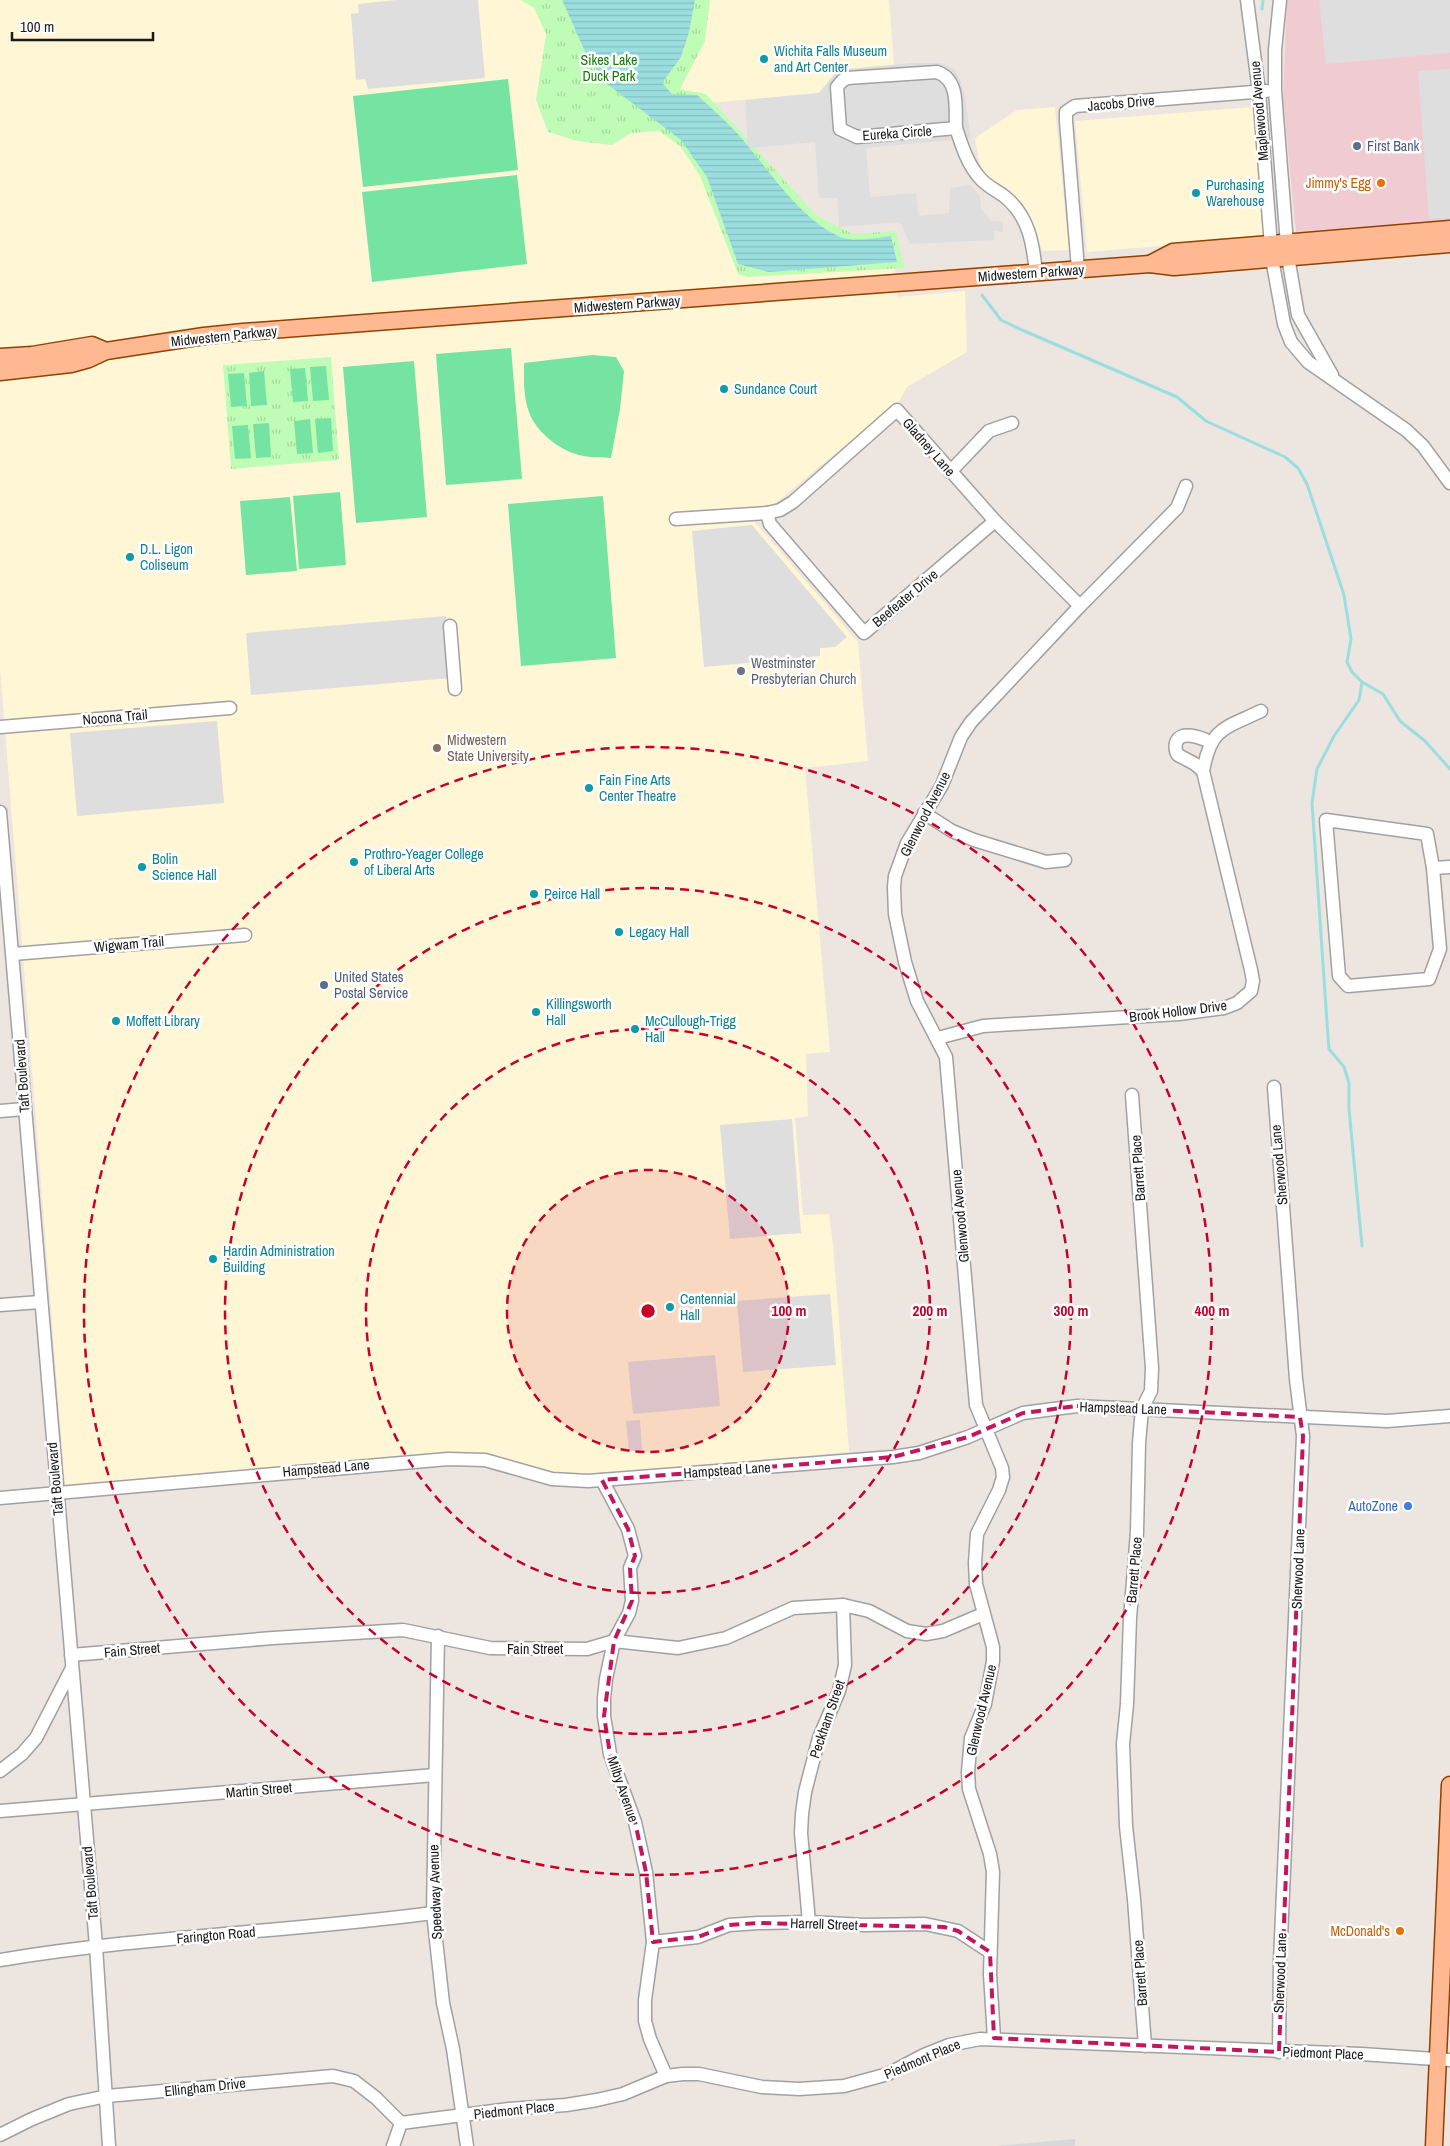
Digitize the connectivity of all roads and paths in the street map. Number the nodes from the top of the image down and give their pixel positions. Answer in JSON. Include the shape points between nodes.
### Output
{"nodes":[{"id":1,"x":1247,"y":0,"type":"edge"},
{"id":2,"x":1280,"y":0,"type":"edge"},
{"id":3,"x":1276,"y":91,"type":"junction"},
{"id":4,"x":1259,"y":92,"type":"junction"},
{"id":5,"x":956,"y":128,"type":"junction"},
{"id":6,"x":1450,"y":229,"type":"edge"},
{"id":7,"x":1450,"y":244,"type":"edge"},
{"id":8,"x":1280,"y":251,"type":"junction"},
{"id":9,"x":1078,"y":269,"type":"junction"},
{"id":10,"x":1036,"y":273,"type":"junction"},
{"id":11,"x":1,"y":368,"type":"edge"},
{"id":12,"x":1334,"y":379,"type":"junction"},
{"id":13,"x":1012,"y":423,"type":"dead end"},
{"id":14,"x":950,"y":472,"type":"junction"},
{"id":15,"x":1450,"y":483,"type":"edge"},
{"id":16,"x":1186,"y":486,"type":"dead end"},
{"id":17,"x":767,"y":513,"type":"junction"},
{"id":18,"x":676,"y":519,"type":"dead end"},
{"id":19,"x":995,"y":521,"type":"junction"},
{"id":20,"x":1080,"y":606,"type":"junction"},
{"id":21,"x":450,"y":626,"type":"dead end"},
{"id":22,"x":455,"y":689,"type":"dead end"},
{"id":23,"x":230,"y":708,"type":"dead end"},
{"id":24,"x":1261,"y":711,"type":"dead end"},
{"id":25,"x":0,"y":727,"type":"edge"},
{"id":26,"x":1210,"y":742,"type":"junction"},
{"id":27,"x":1204,"y":772,"type":"junction"},
{"id":28,"x":0,"y":812,"type":"edge"},
{"id":29,"x":924,"y":812,"type":"junction"},
{"id":30,"x":1065,"y":860,"type":"dead end"},
{"id":31,"x":1450,"y":867,"type":"edge"},
{"id":32,"x":1433,"y":868,"type":"junction"},
{"id":33,"x":246,"y":935,"type":"dead end"},
{"id":34,"x":13,"y":954,"type":"junction"},
{"id":35,"x":938,"y":1038,"type":"junction"},
{"id":36,"x":1274,"y":1087,"type":"dead end"},
{"id":37,"x":1132,"y":1095,"type":"dead end"},
{"id":38,"x":24,"y":1109,"type":"junction"},
{"id":39,"x":0,"y":1111,"type":"edge"},
{"id":40,"x":40,"y":1302,"type":"junction"},
{"id":41,"x":0,"y":1305,"type":"edge"},
{"id":42,"x":1142,"y":1409,"type":"junction"},
{"id":43,"x":1450,"y":1416,"type":"edge"},
{"id":44,"x":1300,"y":1417,"type":"junction"},
{"id":45,"x":986,"y":1429,"type":"junction"},
{"id":46,"x":602,"y":1480,"type":"junction"},
{"id":47,"x":56,"y":1493,"type":"junction"},
{"id":48,"x":0,"y":1498,"type":"edge"},
{"id":49,"x":842,"y":1605,"type":"junction"},
{"id":50,"x":983,"y":1614,"type":"junction"},
{"id":51,"x":438,"y":1636,"type":"junction"},
{"id":52,"x":614,"y":1641,"type":"junction"},
{"id":53,"x":70,"y":1655,"type":"junction"},
{"id":54,"x":72,"y":1670,"type":"junction"},
{"id":55,"x":0,"y":1771,"type":"edge"},
{"id":56,"x":435,"y":1775,"type":"junction"},
{"id":57,"x":1450,"y":1785,"type":"edge"},
{"id":58,"x":83,"y":1804,"type":"junction"},
{"id":59,"x":1450,"y":1807,"type":"edge"},
{"id":60,"x":0,"y":1811,"type":"edge"},
{"id":61,"x":433,"y":1913,"type":"junction"},
{"id":62,"x":809,"y":1922,"type":"junction"},
{"id":63,"x":653,"y":1942,"type":"junction"},
{"id":64,"x":96,"y":1946,"type":"junction"},
{"id":65,"x":990,"y":1952,"type":"junction"},
{"id":66,"x":0,"y":1960,"type":"edge"},
{"id":67,"x":994,"y":2038,"type":"junction"},
{"id":68,"x":1444,"y":2040,"type":"edge"},
{"id":69,"x":1145,"y":2046,"type":"junction"},
{"id":70,"x":1279,"y":2052,"type":"junction"},
{"id":71,"x":1444,"y":2060,"type":"edge"},
{"id":72,"x":666,"y":2076,"type":"junction"},
{"id":73,"x":107,"y":2096,"type":"junction"},
{"id":74,"x":462,"y":2115,"type":"junction"},
{"id":75,"x":401,"y":2123,"type":"junction"},
{"id":76,"x":0,"y":2135,"type":"edge"},
{"id":77,"x":109,"y":2146,"type":"edge"},
{"id":78,"x":393,"y":2146,"type":"edge"},
{"id":79,"x":467,"y":2146,"type":"edge"},
{"id":80,"x":1434,"y":2146,"type":"edge"}],
"edges":[{"from":1,"to":4,"type":"street","name":"Maplewood Avenue"},
{"from":2,"to":3,"type":"street","name":"Maplewood Avenue","via":[[1275,50]]},
{"from":3,"to":4,"type":"street","name":"Jacobs Drive"},
{"from":3,"to":8,"type":"street","name":"Maplewood Avenue"},
{"from":4,"to":8,"type":"street","name":"Maplewood Avenue"},
{"from":4,"to":9,"type":"street","name":"Jacobs Drive","via":[[1070,108],[1066,112],[1066,120]]},
{"from":5,"to":5,"type":"street","name":"Eureka Circle","via":[[852,136],[840,129],[837,87],[846,78],[937,72],[948,77],[953,85]]},
{"from":5,"to":10,"type":"street","name":"Eureka Circle","via":[[967,160],[980,178],[1022,216],[1033,241]]},
{"from":6,"to":8,"type":"main road","name":"Midwestern Parkway"},
{"from":7,"to":8,"type":"main road","name":"Midwestern Parkway"},
{"from":8,"to":9,"type":"main road","name":"Midwestern Parkway","via":[[1173,252],[1150,264]]},
{"from":8,"to":12,"type":"street","name":"Maplewood Avenue","via":[[1298,315]]},
{"from":8,"to":12,"type":"street","name":"Maplewood Avenue","via":[[1280,307],[1291,342],[1308,362]]},
{"from":9,"to":10,"type":"main road","name":"Midwestern Parkway"},
{"from":10,"to":11,"type":"main road","name":"Midwestern Parkway","via":[[243,332],[106,351],[92,345],[32,355]]},
{"from":12,"to":15,"type":"street","name":"Maplewood Avenue","via":[[1406,430],[1423,446]]},
{"from":13,"to":14,"type":"street","via":[[989,431]]},
{"from":14,"to":17,"type":"street","name":"Gladney Lane","via":[[897,410],[793,502]]},
{"from":14,"to":19,"type":"street","name":"Gladney Lane"},
{"from":16,"to":20,"type":"street","name":"Glenwood Avenue","via":[[1177,508]]},
{"from":17,"to":18,"type":"street","name":"Gladney Lane"},
{"from":17,"to":19,"type":"street","name":"Beefeater Drive","via":[[770,524],[864,633]]},
{"from":19,"to":20,"type":"street","name":"Gladney Lane"},
{"from":20,"to":29,"type":"street","name":"Glenwood Avenue","via":[[972,722],[961,737],[942,785]]},
{"from":21,"to":22,"type":"street"},
{"from":23,"to":25,"type":"street","name":"Nocona Trail"},
{"from":24,"to":26,"type":"street","via":[[1220,731]]},
{"from":26,"to":27,"type":"street","name":"Brook Hollow Drive"},
{"from":26,"to":27,"type":"street","via":[[1194,736],[1181,737],[1175,745],[1178,755]]},
{"from":27,"to":35,"type":"street","name":"Brook Hollow Drive","via":[[1251,970],[1252,986],[1247,996],[1237,1003],[1213,1010],[984,1026]]},
{"from":28,"to":34,"type":"street","name":"Taft Boulevard"},
{"from":29,"to":30,"type":"street","via":[[952,831],[974,840],[1046,862]]},
{"from":29,"to":35,"type":"street","name":"Glenwood Avenue","via":[[907,843],[895,876],[895,914],[905,962],[918,1001]]},
{"from":31,"to":32,"type":"street"},
{"from":32,"to":32,"type":"street","via":[[1440,949],[1429,979],[1348,986],[1339,976],[1326,820],[1427,834]]},
{"from":33,"to":34,"type":"street","name":"Wigwam Trail"},
{"from":34,"to":38,"type":"street","name":"Taft Boulevard"},
{"from":35,"to":45,"type":"street","name":"Glenwood Avenue","via":[[946,1057],[976,1405]]},
{"from":36,"to":44,"type":"street","name":"Sherwood Lane"},
{"from":37,"to":42,"type":"street","name":"Barrett Place","via":[[1152,1368],[1151,1391]]},
{"from":38,"to":39,"type":"street"},
{"from":38,"to":40,"type":"street","name":"Taft Boulevard"},
{"from":40,"to":41,"type":"street"},
{"from":40,"to":47,"type":"street","name":"Taft Boulevard"},
{"from":42,"to":44,"type":"street","name":"Hampstead Lane"},
{"from":42,"to":45,"type":"street","name":"Hampstead Lane","via":[[1077,1406],[1023,1413]]},
{"from":42,"to":69,"type":"street","name":"Barrett Place","via":[[1123,1783]]},
{"from":43,"to":44,"type":"street","name":"Hampstead Lane","via":[[1387,1422]]},
{"from":44,"to":70,"type":"street","name":"Sherwood Lane","via":[[1303,1436],[1280,1960]]},
{"from":45,"to":46,"type":"street","name":"Hampstead Lane","via":[[919,1453],[893,1457]]},
{"from":45,"to":50,"type":"street","name":"Glenwood Avenue","via":[[1003,1478],[977,1534],[976,1579]]},
{"from":46,"to":47,"type":"street","name":"Hampstead Lane","via":[[552,1479],[484,1460],[448,1459]]},
{"from":46,"to":52,"type":"street","name":"Milby Avenue","via":[[628,1528],[635,1556],[630,1568],[632,1601]]},
{"from":47,"to":48,"type":"street","name":"Hampstead Lane"},
{"from":47,"to":53,"type":"street","name":"Taft Boulevard"},
{"from":49,"to":50,"type":"street","name":"Fain Street","via":[[869,1611],[908,1631],[926,1634],[943,1631]]},
{"from":49,"to":52,"type":"street","name":"Fain Street","via":[[793,1608],[726,1638],[678,1648]]},
{"from":49,"to":62,"type":"street","name":"Peckham Street","via":[[845,1665],[839,1691],[819,1738],[803,1806],[801,1833]]},
{"from":50,"to":65,"type":"street","name":"Glenwood Avenue","via":[[993,1647],[993,1661],[985,1704],[972,1738],[968,1772],[969,1789],[993,1872]]},
{"from":51,"to":52,"type":"street","name":"Fain Street","via":[[490,1648],[586,1649]]},
{"from":51,"to":53,"type":"street","name":"Fain Street","via":[[403,1630],[343,1633]]},
{"from":51,"to":56,"type":"street","name":"Speedway Avenue"},
{"from":52,"to":63,"type":"street","name":"Milby Avenue","via":[[604,1716],[610,1754],[634,1822],[646,1872]]},
{"from":53,"to":54,"type":"street","name":"Taft Boulevard"},
{"from":54,"to":55,"type":"street","via":[[36,1738]]},
{"from":54,"to":58,"type":"street","name":"Taft Boulevard"},
{"from":56,"to":58,"type":"street","name":"Martin Street"},
{"from":56,"to":61,"type":"street","name":"Speedway Avenue"},
{"from":57,"to":59,"type":"main road"},
{"from":58,"to":60,"type":"street","name":"Martin Street"},
{"from":58,"to":64,"type":"street","name":"Taft Boulevard"},
{"from":59,"to":68,"type":"main road"},
{"from":61,"to":64,"type":"street","name":"Farington Road"},
{"from":61,"to":74,"type":"street","name":"Speedway Avenue","via":[[443,2003]]},
{"from":62,"to":63,"type":"street","name":"Harrell Street","via":[[728,1925],[698,1937]]},
{"from":62,"to":65,"type":"street","name":"Harrell Street","via":[[944,1927],[958,1931]]},
{"from":63,"to":72,"type":"street","name":"Milby Avenue","via":[[645,2021]]},
{"from":64,"to":66,"type":"street","name":"Farington Road"},
{"from":64,"to":73,"type":"street","name":"Taft Boulevard"},
{"from":65,"to":67,"type":"street","name":"Glenwood Avenue"},
{"from":67,"to":69,"type":"street","name":"Piedmont Place"},
{"from":67,"to":72,"type":"street","name":"Piedmont Place","via":[[959,2042],[924,2055],[888,2074],[844,2086],[784,2089],[699,2074]]},
{"from":68,"to":71,"type":"main road"},
{"from":69,"to":70,"type":"street","name":"Piedmont Place"},
{"from":70,"to":71,"type":"street","name":"Piedmont Place"},
{"from":71,"to":80,"type":"main road"},
{"from":72,"to":74,"type":"street","name":"Piedmont Place","via":[[623,2094],[597,2100]]},
{"from":73,"to":75,"type":"street","name":"Ellingham Drive","via":[[333,2076],[354,2081]]},
{"from":73,"to":76,"type":"street","name":"Ellingham Drive","via":[[70,2104]]},
{"from":73,"to":77,"type":"street","name":"Taft Boulevard"},
{"from":74,"to":75,"type":"street","name":"Piedmont Place"},
{"from":74,"to":79,"type":"street","name":"Speedway Avenue"},
{"from":75,"to":78,"type":"street"}]}
